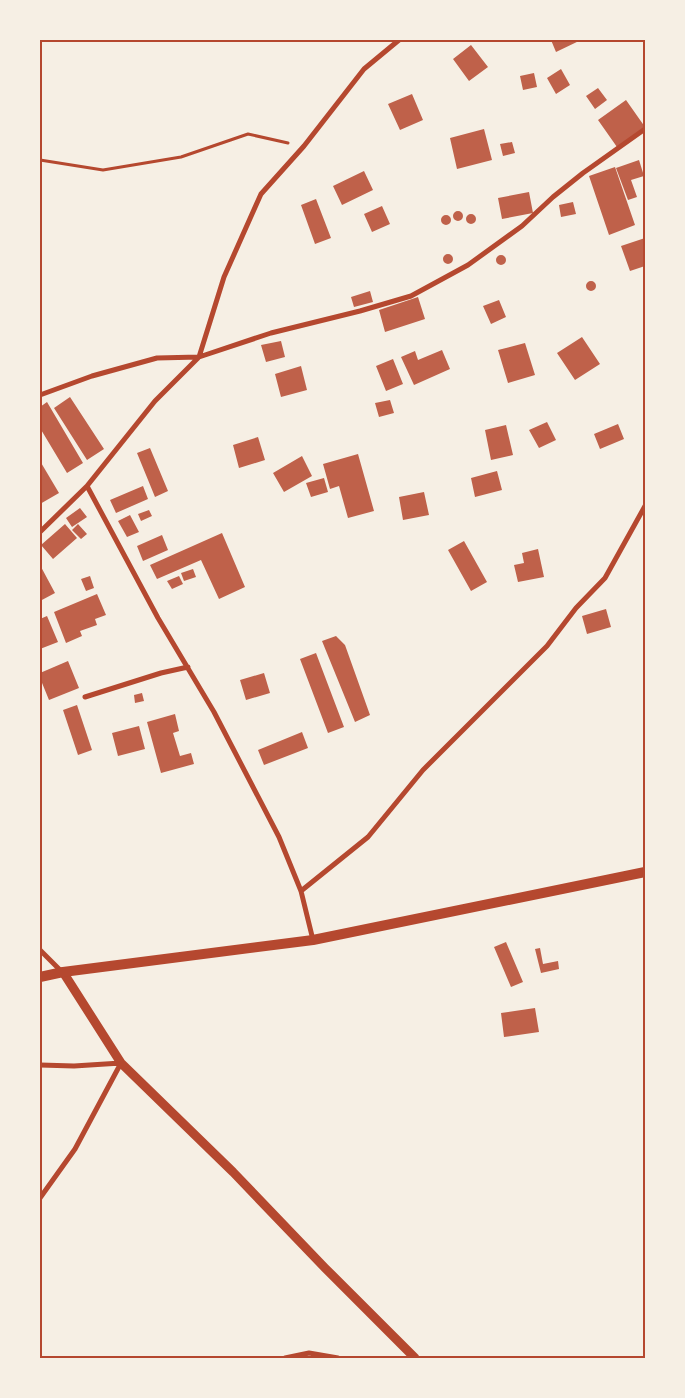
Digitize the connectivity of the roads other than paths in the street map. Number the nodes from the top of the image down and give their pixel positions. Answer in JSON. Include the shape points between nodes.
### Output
{"nodes":[{"id":1,"x":399,"y":40,"type":"edge"},
{"id":2,"x":645,"y":129,"type":"edge"},
{"id":3,"x":200,"y":356,"type":"junction"},
{"id":4,"x":40,"y":395,"type":"edge"},
{"id":5,"x":86,"y":486,"type":"junction"},
{"id":6,"x":645,"y":506,"type":"edge"},
{"id":7,"x":40,"y":532,"type":"edge"},
{"id":8,"x":188,"y":667,"type":"junction"},
{"id":9,"x":85,"y":696,"type":"dead end"},
{"id":10,"x":645,"y":872,"type":"edge"},
{"id":11,"x":301,"y":891,"type":"junction"},
{"id":12,"x":313,"y":940,"type":"junction"},
{"id":13,"x":40,"y":950,"type":"edge"},
{"id":14,"x":63,"y":972,"type":"junction"},
{"id":15,"x":40,"y":977,"type":"edge"},
{"id":16,"x":121,"y":1063,"type":"junction"},
{"id":17,"x":40,"y":1066,"type":"edge"},
{"id":18,"x":40,"y":1198,"type":"edge"},
{"id":19,"x":285,"y":1358,"type":"edge"},
{"id":20,"x":338,"y":1358,"type":"edge"},
{"id":21,"x":415,"y":1358,"type":"edge"}],
"edges":[{"from":1,"to":3,"type":"street","via":[[364,69],[304,146],[261,194],[224,277]]},
{"from":2,"to":3,"type":"street","via":[[583,173],[522,226],[468,265],[411,296],[271,333]]},
{"from":3,"to":4,"type":"street","via":[[157,358]]},
{"from":3,"to":5,"type":"street","via":[[154,401]]},
{"from":5,"to":7,"type":"street"},
{"from":5,"to":8,"type":"street"},
{"from":6,"to":11,"type":"street","via":[[605,578],[576,608],[547,646],[423,770],[368,837]]},
{"from":8,"to":9,"type":"street"},
{"from":8,"to":11,"type":"street","via":[[279,837]]},
{"from":10,"to":12,"type":"main road"},
{"from":11,"to":12,"type":"street"},
{"from":12,"to":14,"type":"main road"},
{"from":13,"to":14,"type":"street"},
{"from":14,"to":15,"type":"main road"},
{"from":14,"to":16,"type":"street"},
{"from":16,"to":17,"type":"street"},
{"from":16,"to":18,"type":"street","via":[[75,1149]]},
{"from":16,"to":21,"type":"street"},
{"from":19,"to":20,"type":"street","via":[[309,1353]]}]}
